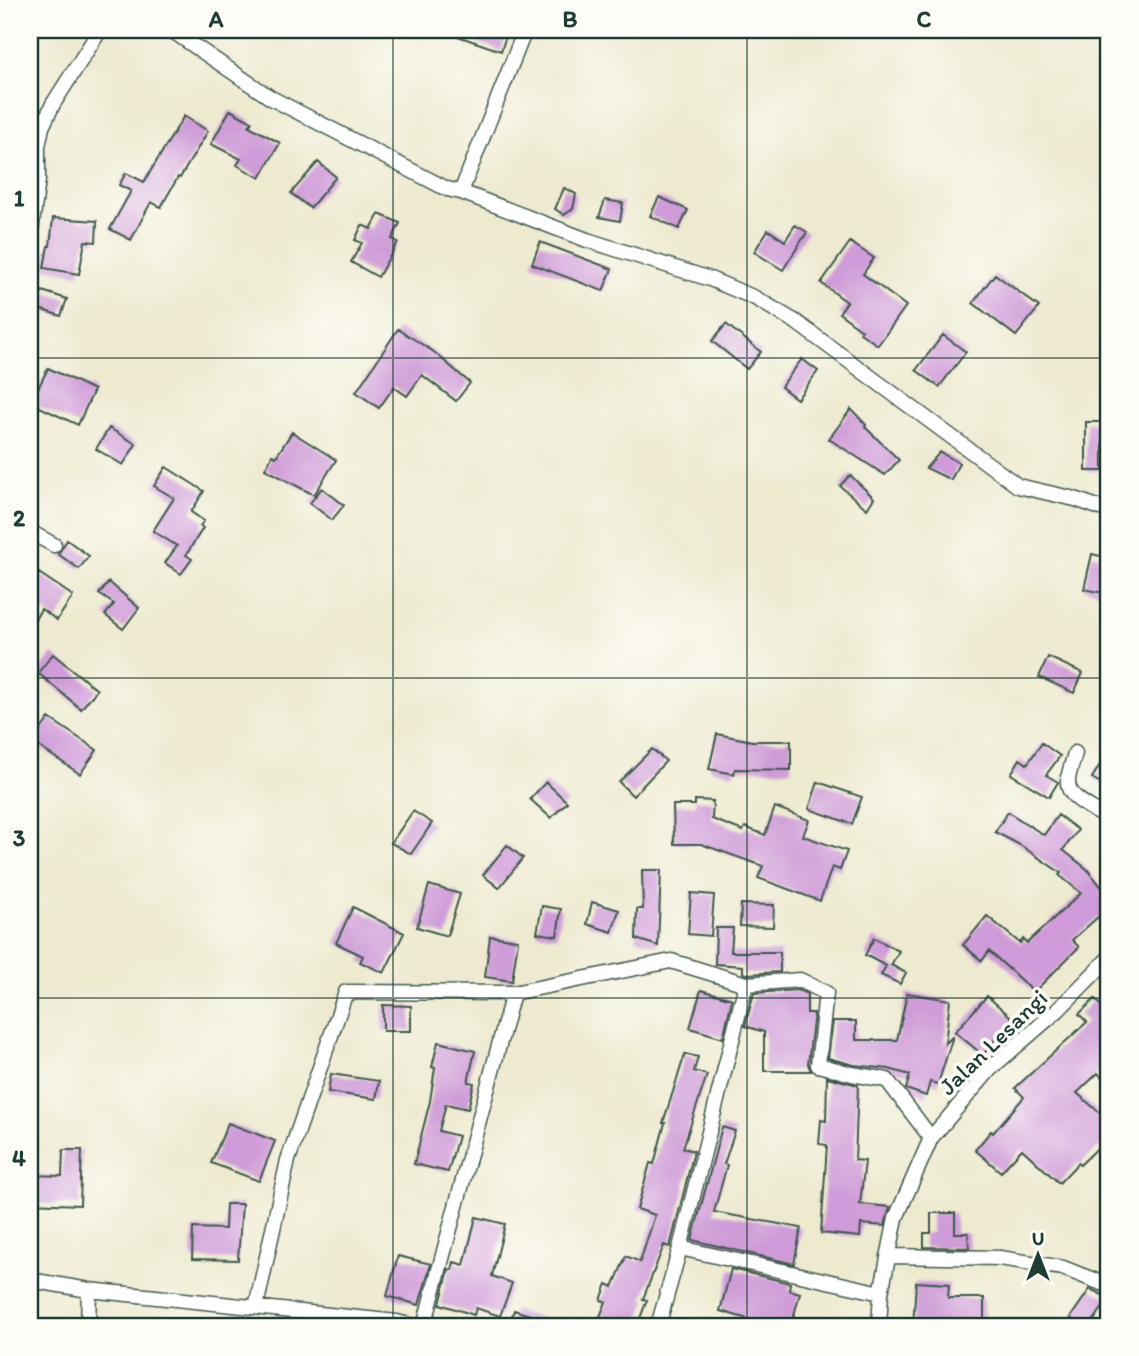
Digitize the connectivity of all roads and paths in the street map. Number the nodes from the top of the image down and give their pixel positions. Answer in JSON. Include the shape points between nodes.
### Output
{"nodes":[{"id":1,"x":100,"y":30,"type":"edge"},
{"id":2,"x":171,"y":30,"type":"edge"},
{"id":3,"x":525,"y":30,"type":"edge"},
{"id":4,"x":461,"y":192,"type":"junction"},
{"id":5,"x":30,"y":239,"type":"edge"},
{"id":6,"x":1109,"y":510,"type":"edge"},
{"id":7,"x":30,"y":531,"type":"edge"},
{"id":8,"x":54,"y":545,"type":"dead end"},
{"id":9,"x":1075,"y":753,"type":"dead end"},
{"id":10,"x":1109,"y":821,"type":"edge"},
{"id":11,"x":1109,"y":958,"type":"edge"},
{"id":12,"x":746,"y":984,"type":"junction"},
{"id":13,"x":513,"y":993,"type":"junction"},
{"id":14,"x":931,"y":1138,"type":"junction"},
{"id":15,"x":680,"y":1248,"type":"junction"},
{"id":16,"x":888,"y":1256,"type":"junction"},
{"id":17,"x":30,"y":1280,"type":"edge"},
{"id":18,"x":1109,"y":1286,"type":"edge"},
{"id":19,"x":89,"y":1290,"type":"junction"},
{"id":20,"x":881,"y":1293,"type":"junction"},
{"id":21,"x":256,"y":1307,"type":"junction"},
{"id":22,"x":89,"y":1326,"type":"edge"},
{"id":23,"x":413,"y":1326,"type":"edge"},
{"id":24,"x":424,"y":1326,"type":"edge"},
{"id":25,"x":658,"y":1326,"type":"edge"},
{"id":26,"x":878,"y":1326,"type":"edge"}],
"edges":[{"from":1,"to":5,"type":"street","via":[[42,127]]},
{"from":2,"to":4,"type":"street","via":[[271,98],[447,190]]},
{"from":3,"to":4,"type":"street"},
{"from":4,"to":6,"type":"street","via":[[755,298],[805,329],[1018,486]]},
{"from":7,"to":8,"type":"street"},
{"from":9,"to":10,"type":"street","via":[[1069,791]]},
{"from":11,"to":14,"type":"street","name":"Jalan Lesangi","via":[[992,1067]]},
{"from":12,"to":13,"type":"street","via":[[671,961]]},
{"from":12,"to":14,"type":"street","via":[[800,980],[826,993],[818,1065],[887,1080]]},
{"from":12,"to":15,"type":"street"},
{"from":13,"to":21,"type":"street","via":[[346,992],[288,1160]]},
{"from":13,"to":24,"type":"street"},
{"from":14,"to":16,"type":"street","name":"Jalan Lesangi","via":[[896,1218]]},
{"from":15,"to":20,"type":"street"},
{"from":15,"to":25,"type":"street"},
{"from":16,"to":18,"type":"street","via":[[1000,1258],[1063,1268]]},
{"from":16,"to":20,"type":"street","name":"Jalan Lesangi"},
{"from":17,"to":19,"type":"street"},
{"from":19,"to":21,"type":"street"},
{"from":19,"to":22,"type":"street"},
{"from":20,"to":26,"type":"street","name":"Jalan Lesangi"},
{"from":21,"to":23,"type":"street"}]}
